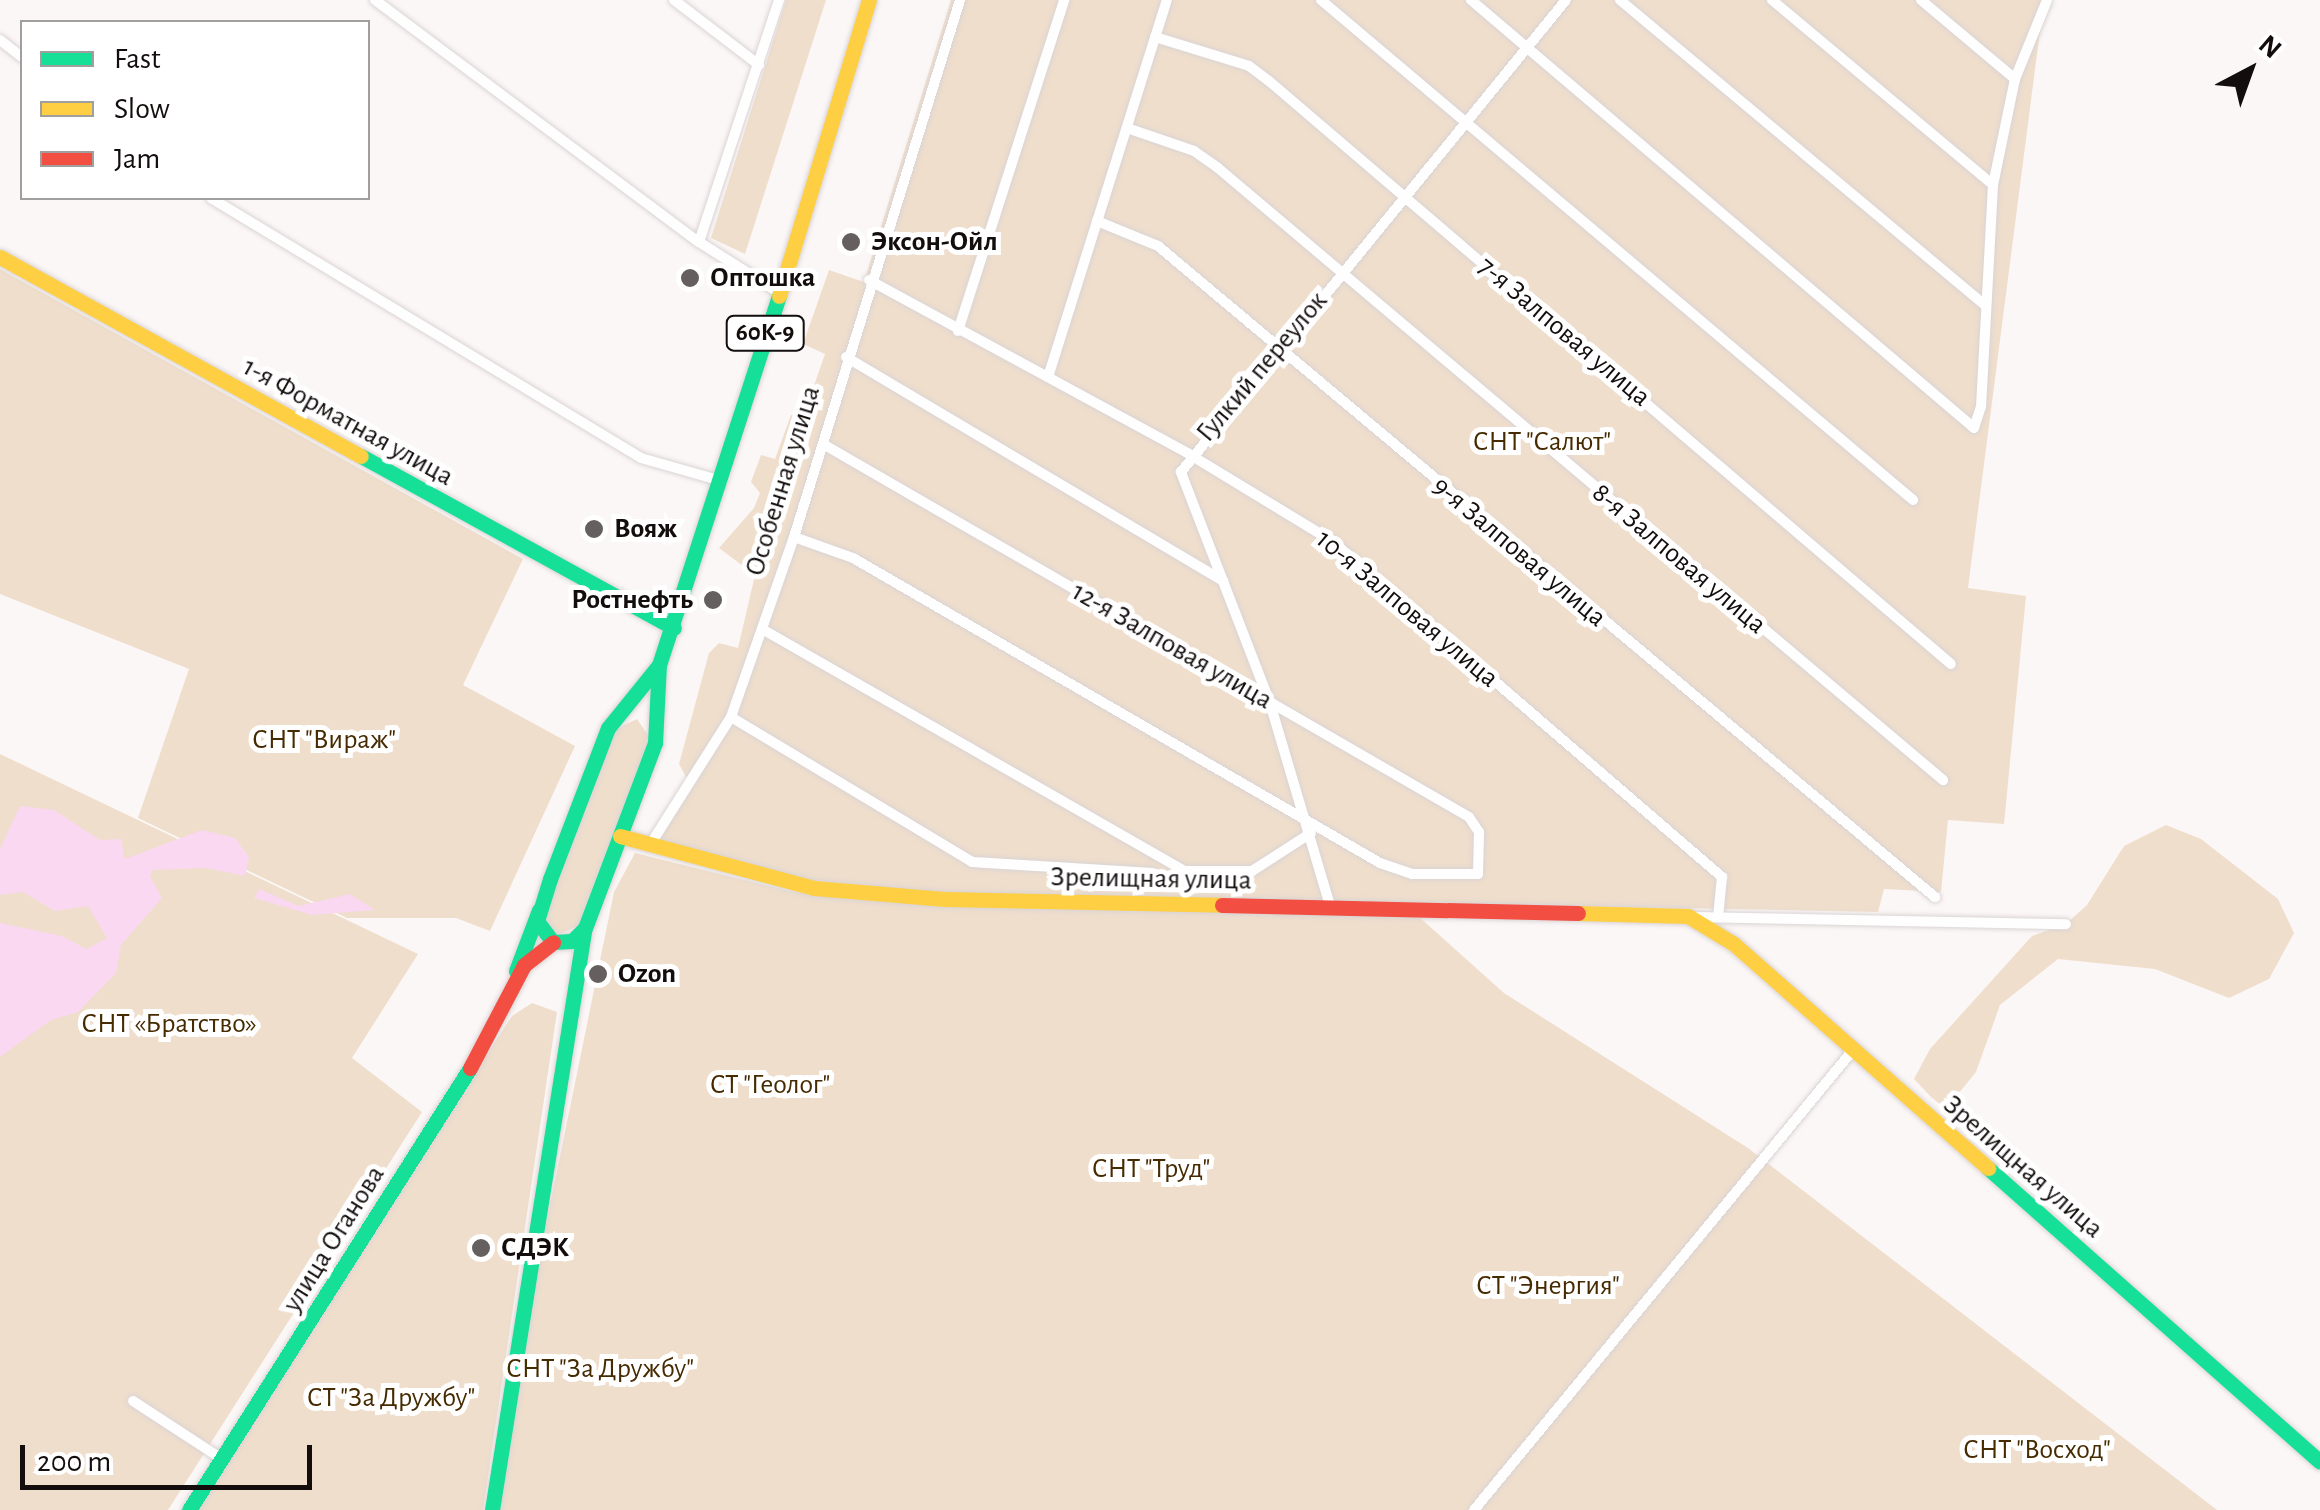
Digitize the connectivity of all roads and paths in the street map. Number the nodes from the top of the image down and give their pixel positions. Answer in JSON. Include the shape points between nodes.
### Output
{"nodes":[{"id":1,"x":376,"y":0,"type":"edge"},
{"id":2,"x":674,"y":0,"type":"edge"},
{"id":3,"x":779,"y":0,"type":"edge"},
{"id":4,"x":870,"y":0,"type":"edge"},
{"id":5,"x":960,"y":0,"type":"edge"},
{"id":6,"x":1064,"y":0,"type":"edge"},
{"id":7,"x":1167,"y":0,"type":"edge"},
{"id":8,"x":1321,"y":0,"type":"edge"},
{"id":9,"x":1471,"y":0,"type":"edge"},
{"id":10,"x":1566,"y":0,"type":"edge"},
{"id":11,"x":1620,"y":0,"type":"edge"},
{"id":12,"x":1772,"y":0,"type":"edge"},
{"id":13,"x":1921,"y":0,"type":"edge"},
{"id":14,"x":2047,"y":0,"type":"edge"},
{"id":15,"x":1154,"y":37,"type":"junction"},
{"id":16,"x":0,"y":40,"type":"edge"},
{"id":17,"x":1528,"y":47,"type":"junction"},
{"id":18,"x":20,"y":55,"type":"edge"},
{"id":19,"x":759,"y":65,"type":"junction"},
{"id":20,"x":2015,"y":78,"type":"junction"},
{"id":21,"x":1465,"y":122,"type":"junction"},
{"id":22,"x":1126,"y":128,"type":"junction"},
{"id":23,"x":1993,"y":185,"type":"junction"},
{"id":24,"x":1404,"y":196,"type":"junction"},
{"id":25,"x":214,"y":200,"type":"edge"},
{"id":26,"x":1097,"y":221,"type":"junction"},
{"id":27,"x":698,"y":242,"type":"junction"},
{"id":28,"x":0,"y":257,"type":"edge"},
{"id":29,"x":1340,"y":272,"type":"junction"},
{"id":30,"x":869,"y":280,"type":"junction"},
{"id":31,"x":778,"y":292,"type":"junction"},
{"id":32,"x":1986,"y":306,"type":"junction"},
{"id":33,"x":958,"y":331,"type":"junction"},
{"id":34,"x":1279,"y":348,"type":"junction"},
{"id":35,"x":846,"y":356,"type":"junction"},
{"id":36,"x":1048,"y":377,"type":"junction"},
{"id":37,"x":823,"y":444,"type":"junction"},
{"id":38,"x":1189,"y":454,"type":"junction"},
{"id":39,"x":722,"y":481,"type":"junction"},
{"id":40,"x":1913,"y":500,"type":"dead end"},
{"id":41,"x":794,"y":537,"type":"junction"},
{"id":42,"x":1223,"y":582,"type":"junction"},
{"id":43,"x":674,"y":628,"type":"junction"},
{"id":44,"x":762,"y":629,"type":"junction"},
{"id":45,"x":1951,"y":664,"type":"dead end"},
{"id":46,"x":659,"y":665,"type":"junction"},
{"id":47,"x":1270,"y":703,"type":"junction"},
{"id":48,"x":619,"y":716,"type":"junction"},
{"id":49,"x":732,"y":717,"type":"junction"},
{"id":50,"x":655,"y":732,"type":"junction"},
{"id":51,"x":1943,"y":780,"type":"dead end"},
{"id":52,"x":1310,"y":820,"type":"junction"},
{"id":53,"x":1311,"y":833,"type":"junction"},
{"id":54,"x":620,"y":836,"type":"junction"},
{"id":55,"x":650,"y":845,"type":"junction"},
{"id":56,"x":1153,"y":873,"type":"dead end"},
{"id":57,"x":1935,"y":897,"type":"dead end"},
{"id":58,"x":1331,"y":909,"type":"junction"},
{"id":59,"x":538,"y":910,"type":"junction"},
{"id":60,"x":1688,"y":916,"type":"junction"},
{"id":61,"x":1718,"y":917,"type":"junction"},
{"id":62,"x":2066,"y":924,"type":"dead end"},
{"id":63,"x":584,"y":928,"type":"junction"},
{"id":64,"x":556,"y":942,"type":"junction"},
{"id":65,"x":575,"y":974,"type":"junction"},
{"id":66,"x":514,"y":990,"type":"junction"},
{"id":67,"x":1853,"y":1050,"type":"junction"},
{"id":68,"x":133,"y":1400,"type":"dead end"},
{"id":69,"x":222,"y":1459,"type":"junction"},
{"id":70,"x":2320,"y":1462,"type":"edge"},
{"id":71,"x":189,"y":1510,"type":"edge"},
{"id":72,"x":492,"y":1510,"type":"edge"},
{"id":73,"x":1474,"y":1510,"type":"edge"}],
"edges":[{"from":1,"to":27,"type":"street"},
{"from":2,"to":19,"type":"street"},
{"from":3,"to":19,"type":"street"},
{"from":4,"to":31,"type":"main road","number":"60К-9"},
{"from":5,"to":30,"type":"street","name":"Особенная улица"},
{"from":6,"to":33,"type":"street"},
{"from":7,"to":15,"type":"street"},
{"from":8,"to":21,"type":"street"},
{"from":9,"to":17,"type":"street"},
{"from":10,"to":17,"type":"street","name":"Гулкий переулок"},
{"from":11,"to":32,"type":"street"},
{"from":12,"to":23,"type":"street"},
{"from":13,"to":20,"type":"street"},
{"from":14,"to":20,"type":"street"},
{"from":15,"to":22,"type":"street"},
{"from":15,"to":24,"type":"street","name":"7-я Залповая улица","via":[[1249,66]]},
{"from":16,"to":18,"type":"street"},
{"from":17,"to":21,"type":"street","name":"Гулкий переулок"},
{"from":17,"to":32,"type":"street","via":[[1974,428]]},
{"from":19,"to":27,"type":"street"},
{"from":20,"to":23,"type":"street"},
{"from":21,"to":24,"type":"street","name":"Гулкий переулок"},
{"from":21,"to":40,"type":"street"},
{"from":22,"to":26,"type":"street"},
{"from":22,"to":29,"type":"street","name":"8-я Залповая улица","via":[[1194,152],[1218,168]]},
{"from":23,"to":32,"type":"street"},
{"from":24,"to":29,"type":"street","name":"Гулкий переулок"},
{"from":24,"to":45,"type":"street","name":"7-я Залповая улица"},
{"from":25,"to":39,"type":"street","via":[[641,458]]},
{"from":26,"to":34,"type":"street","name":"9-я Залповая улица","via":[[1144,236]]},
{"from":26,"to":36,"type":"street"},
{"from":27,"to":31,"type":"street"},
{"from":28,"to":43,"type":"main road","name":"1-я Форматная улица"},
{"from":29,"to":34,"type":"street","name":"Гулкий переулок"},
{"from":29,"to":51,"type":"street","name":"8-я Залповая улица"},
{"from":30,"to":33,"type":"street","name":"10-я Залповая улица"},
{"from":30,"to":35,"type":"street","name":"Особенная улица"},
{"from":31,"to":39,"type":"main road","number":"60К-9"},
{"from":33,"to":36,"type":"street","name":"10-я Залповая улица"},
{"from":34,"to":38,"type":"street","name":"Гулкий переулок"},
{"from":34,"to":57,"type":"street","name":"9-я Залповая улица"},
{"from":35,"to":37,"type":"street","name":"Особенная улица"},
{"from":35,"to":42,"type":"street"},
{"from":36,"to":38,"type":"street","name":"10-я Залповая улица"},
{"from":37,"to":41,"type":"street","name":"Особенная улица"},
{"from":37,"to":47,"type":"street","name":"12-я Залповая улица"},
{"from":38,"to":42,"type":"street","name":"Гулкий переулок","via":[[1183,486]]},
{"from":38,"to":61,"type":"street","name":"10-я Залповая улица","via":[[1332,542],[1722,877]]},
{"from":39,"to":43,"type":"main road","number":"60К-9"},
{"from":41,"to":44,"type":"street","name":"Особенная улица"},
{"from":41,"to":52,"type":"street","via":[[853,558]]},
{"from":42,"to":47,"type":"street","name":"Гулкий переулок"},
{"from":43,"to":46,"type":"main road","number":"60К-9"},
{"from":44,"to":49,"type":"street","name":"Особенная улица"},
{"from":44,"to":53,"type":"street","via":[[1185,870],[1252,871]]},
{"from":46,"to":48,"type":"main road","name":"улица Оганова"},
{"from":46,"to":50,"type":"main road"},
{"from":47,"to":52,"type":"street","name":"Гулкий переулок"},
{"from":47,"to":52,"type":"street","name":"12-я Залповая улица","via":[[1476,822],[1478,874],[1412,874]]},
{"from":48,"to":50,"type":"main road","via":[[644,716]]},
{"from":48,"to":59,"type":"main road","name":"улица Оганова"},
{"from":49,"to":55,"type":"street","name":"Особенная улица"},
{"from":49,"to":56,"type":"street","via":[[972,862]]},
{"from":50,"to":54,"type":"main road"},
{"from":52,"to":53,"type":"street","name":"Гулкий переулок"},
{"from":53,"to":58,"type":"street","name":"Гулкий переулок"},
{"from":54,"to":55,"type":"main road","name":"Зрелищная улица"},
{"from":54,"to":63,"type":"main road"},
{"from":55,"to":58,"type":"main road","name":"Зрелищная улица","via":[[814,888],[945,899]]},
{"from":58,"to":60,"type":"main road","name":"Зрелищная улица"},
{"from":59,"to":64,"type":"main road","via":[[540,929]]},
{"from":59,"to":66,"type":"main road","name":"улица Оганова","via":[[516,962]]},
{"from":60,"to":61,"type":"street","name":"Зрелищная улица"},
{"from":60,"to":67,"type":"main road","name":"Зрелищная улица","via":[[1734,944]]},
{"from":61,"to":62,"type":"street","name":"Зрелищная улица"},
{"from":63,"to":64,"type":"main road","name":"улица Оганова","via":[[576,938]]},
{"from":63,"to":65,"type":"main road"},
{"from":64,"to":65,"type":"main road"},
{"from":64,"to":66,"type":"main road","name":"улица Оганова","via":[[530,955]]},
{"from":65,"to":72,"type":"main road"},
{"from":66,"to":69,"type":"main road","name":"улица Оганова"},
{"from":67,"to":70,"type":"main road","name":"Зрелищная улица"},
{"from":67,"to":73,"type":"street"},
{"from":68,"to":69,"type":"street"},
{"from":69,"to":71,"type":"main road","name":"улица Оганова"}]}
